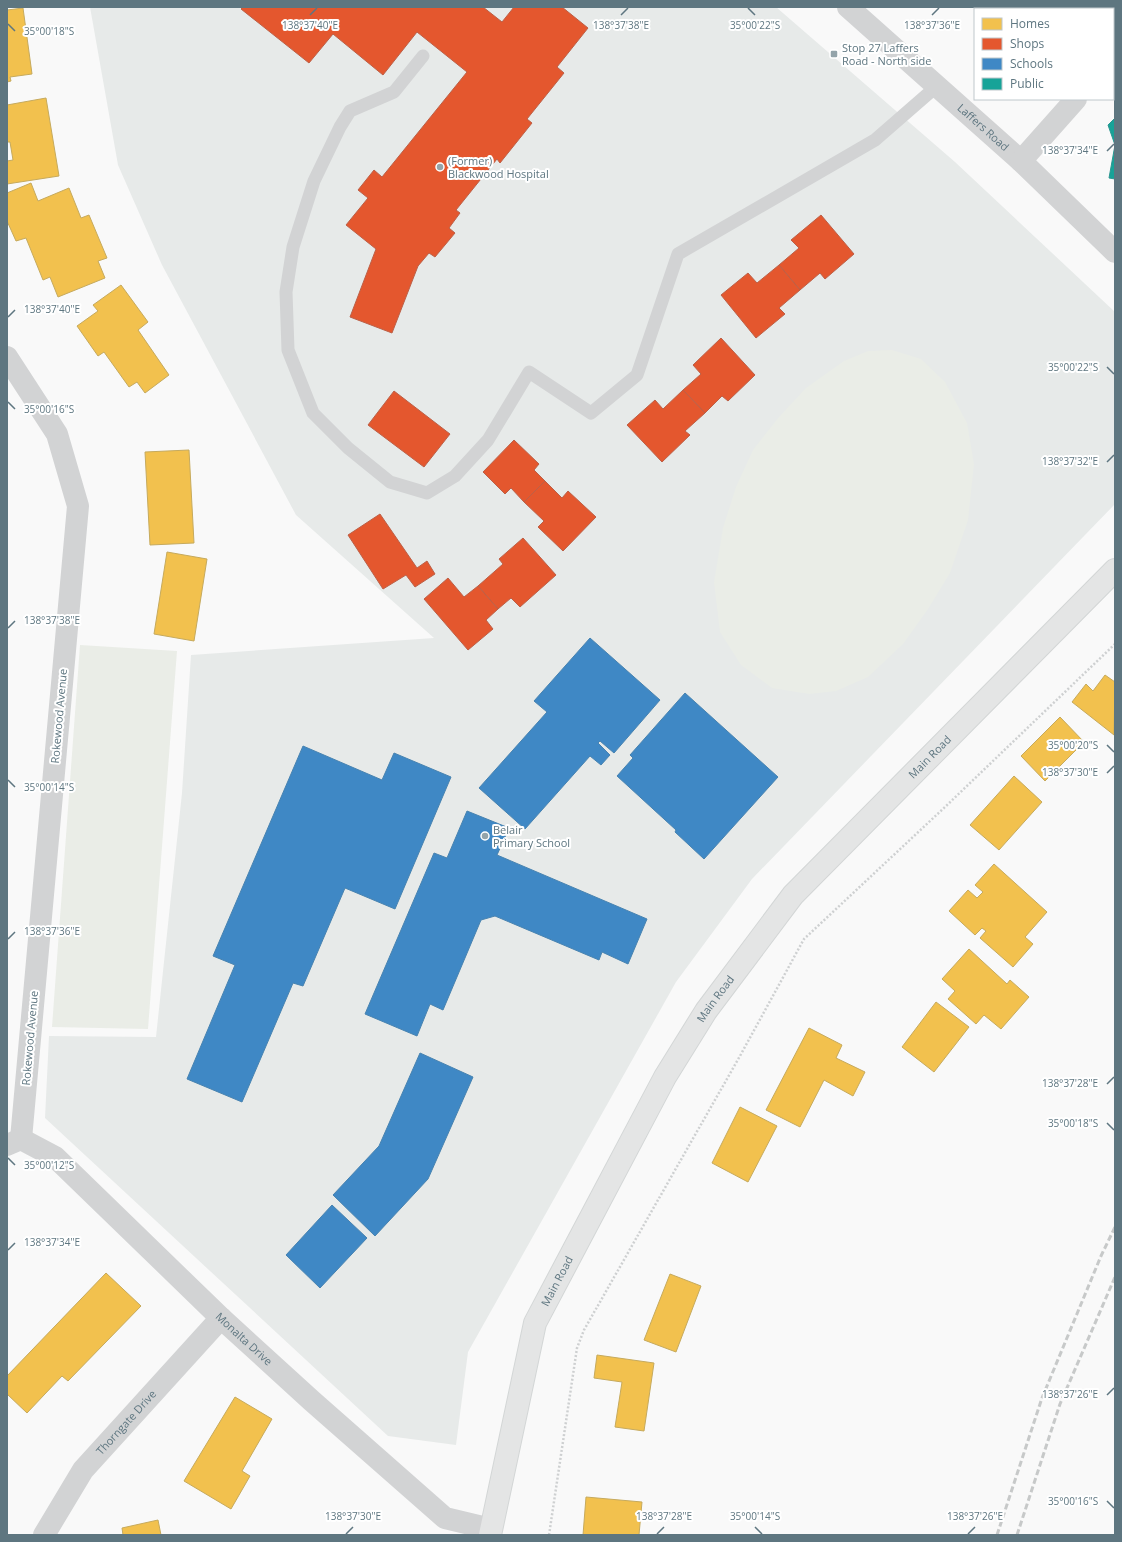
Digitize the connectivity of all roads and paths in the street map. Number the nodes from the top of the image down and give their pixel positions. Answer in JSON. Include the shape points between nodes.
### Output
{"nodes":[{"id":1,"x":848,"y":7,"type":"edge"},
{"id":2,"x":423,"y":56,"type":"dead end"},
{"id":3,"x":937,"y":86,"type":"junction"},
{"id":4,"x":1075,"y":100,"type":"edge"},
{"id":5,"x":1021,"y":161,"type":"junction"},
{"id":6,"x":1115,"y":252,"type":"edge"},
{"id":7,"x":7,"y":357,"type":"edge"},
{"id":8,"x":1115,"y":570,"type":"edge"},
{"id":9,"x":1115,"y":644,"type":"edge"},
{"id":10,"x":14,"y":1142,"type":"edge"},
{"id":11,"x":221,"y":1318,"type":"junction"},
{"id":12,"x":491,"y":1532,"type":"edge"},
{"id":13,"x":44,"y":1535,"type":"edge"},
{"id":14,"x":549,"y":1535,"type":"edge"}],
"edges":[{"from":1,"to":3,"type":"street","name":"Laffers Road"},
{"from":2,"to":3,"type":"lane","via":[[394,92],[350,111],[340,127],[314,181],[293,247],[286,292],[288,350],[313,413],[348,448],[390,482],[427,493],[455,476],[488,440],[529,372],[591,413],[637,374],[678,254],[875,140]]},
{"from":3,"to":5,"type":"street","name":"Laffers Road"},
{"from":4,"to":5,"type":"street"},
{"from":5,"to":6,"type":"street","name":"Laffers Road"},
{"from":7,"to":10,"type":"street","name":"Rokewood Avenue","via":[[57,434],[78,506]]},
{"from":8,"to":12,"type":"main road","name":"Main Road","via":[[793,895],[706,1011],[665,1077],[535,1323]]},
{"from":9,"to":14,"type":"path","via":[[804,939],[584,1330],[577,1348]]},
{"from":10,"to":11,"type":"street","name":"Monalta Drive","via":[[55,1157]]},
{"from":11,"to":12,"type":"street","name":"Monalta Drive","via":[[445,1518]]},
{"from":11,"to":13,"type":"street","name":"Thorngate Drive","via":[[83,1470]]}]}
